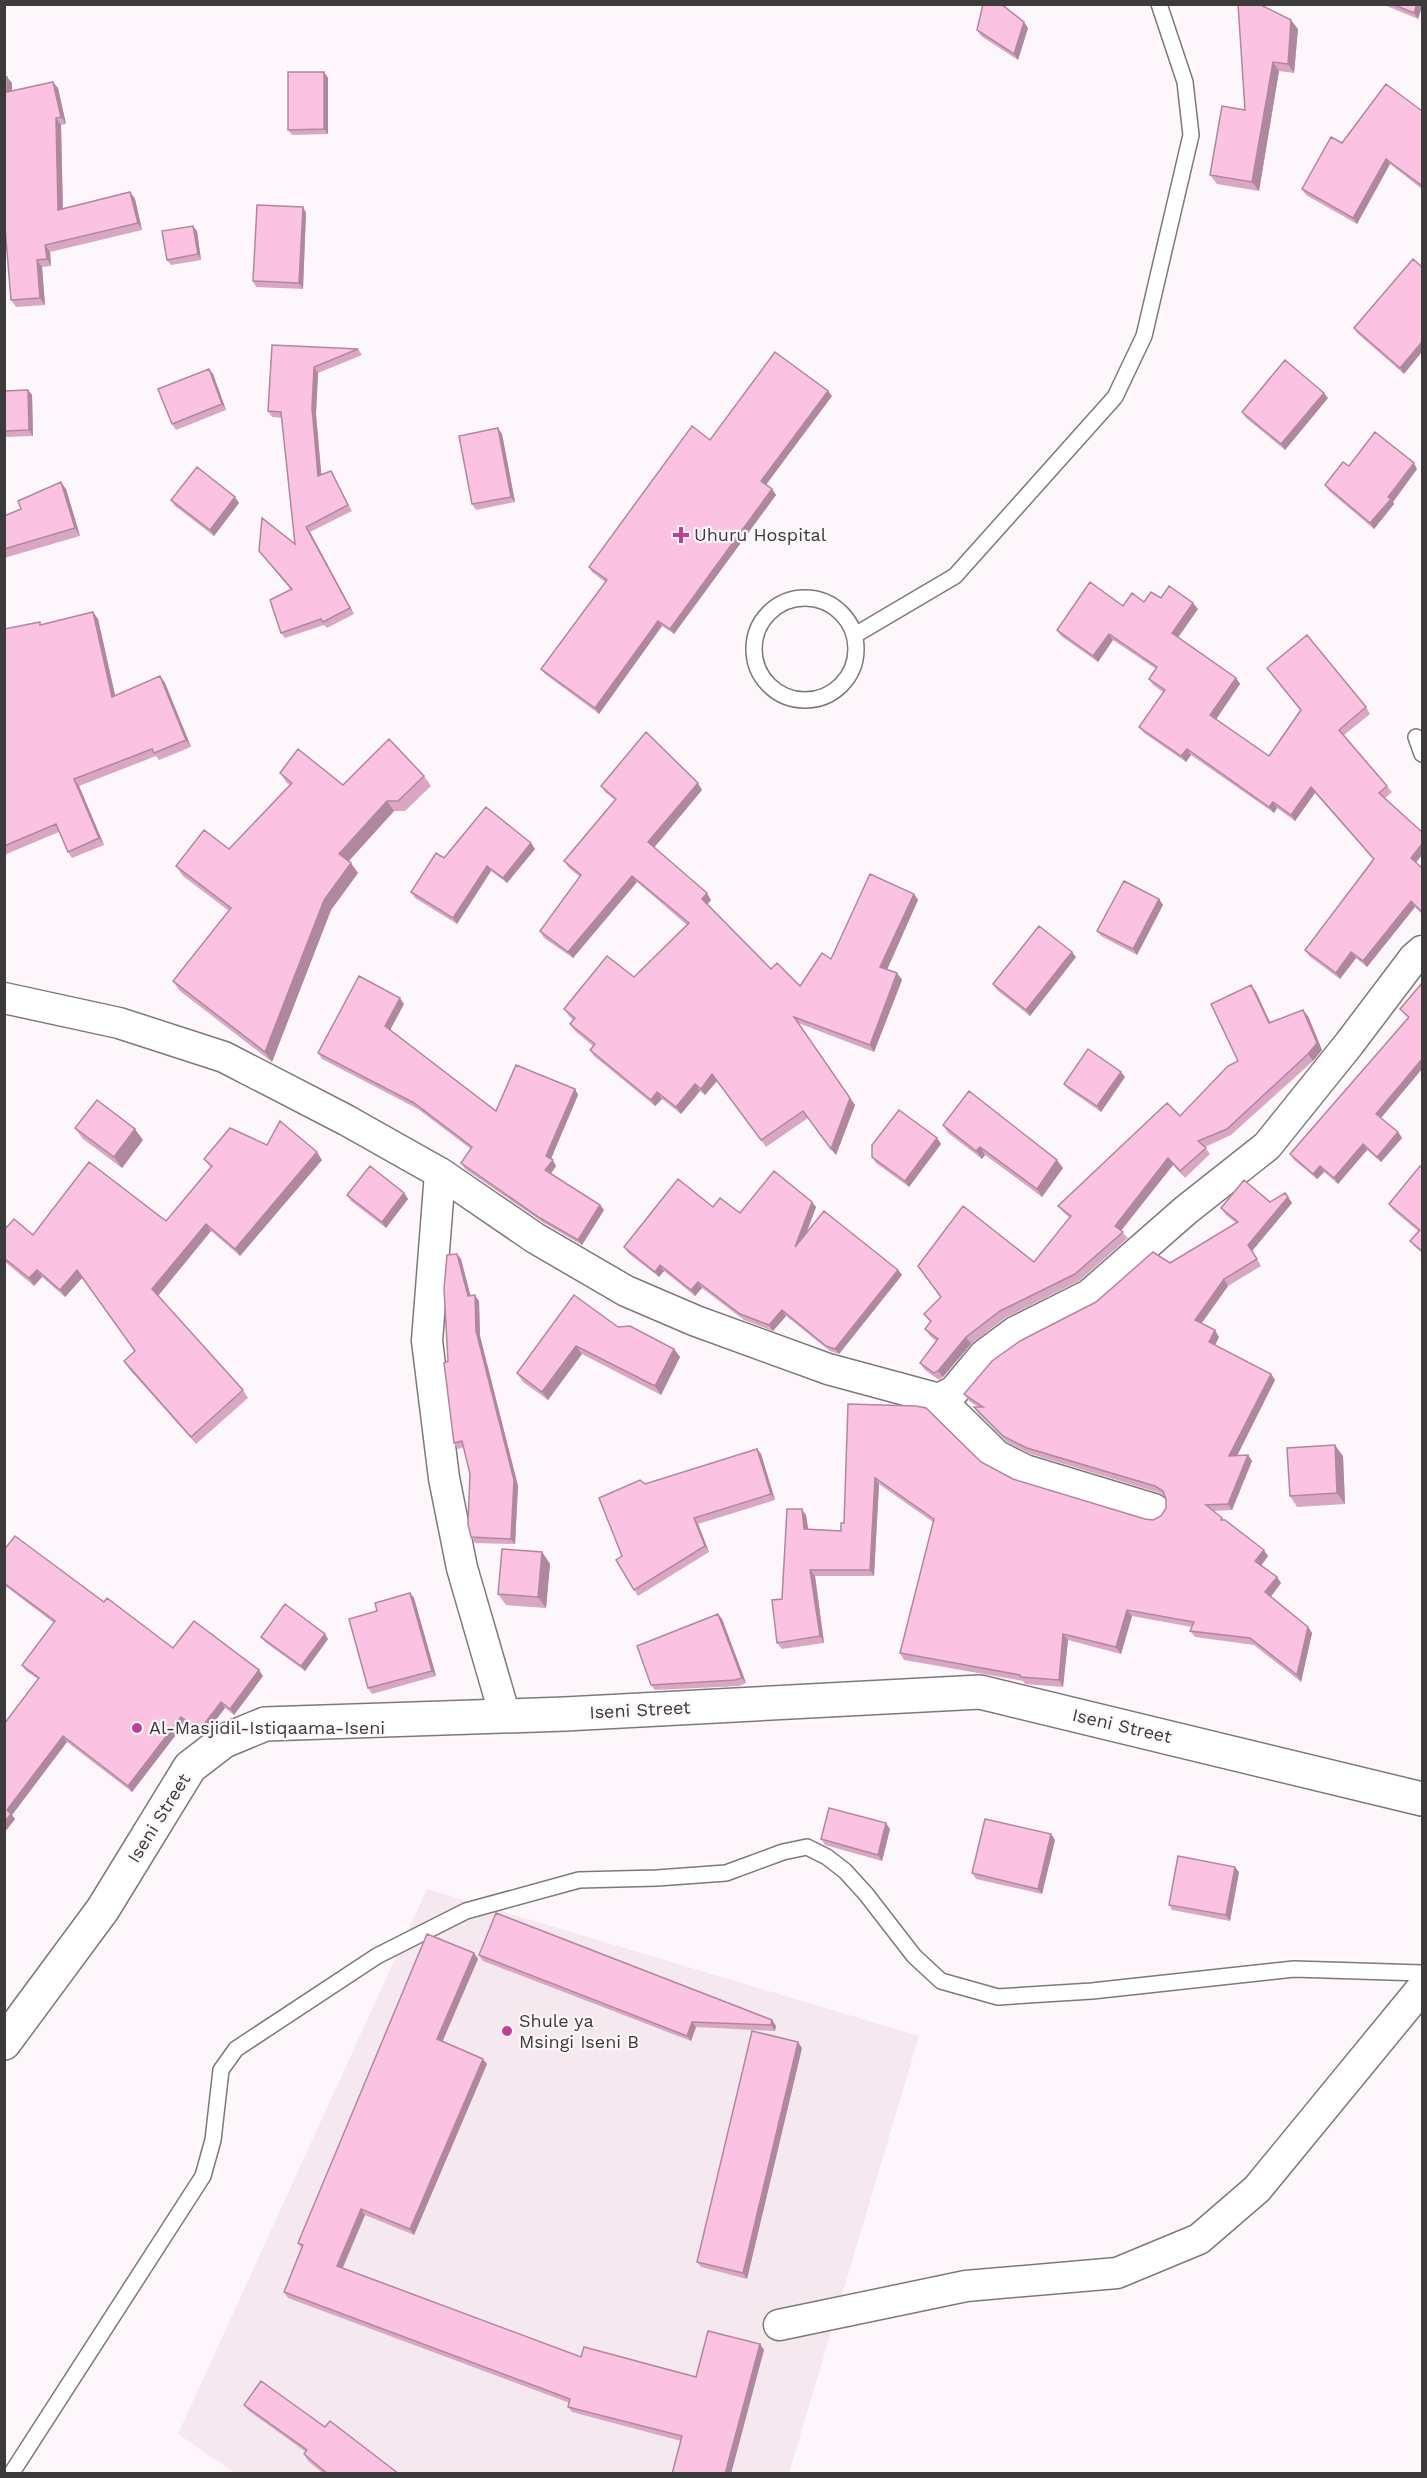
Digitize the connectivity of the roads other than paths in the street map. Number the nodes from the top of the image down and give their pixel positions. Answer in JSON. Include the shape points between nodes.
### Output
{"nodes":[{"id":1,"x":1159,"y":4,"type":"edge"},
{"id":2,"x":855,"y":635,"type":"junction"},
{"id":3,"x":1416,"y":737,"type":"dead end"},
{"id":4,"x":1422,"y":754,"type":"edge"},
{"id":5,"x":1422,"y":951,"type":"edge"},
{"id":6,"x":4,"y":998,"type":"edge"},
{"id":7,"x":440,"y":1173,"type":"junction"},
{"id":8,"x":939,"y":1400,"type":"junction"},
{"id":9,"x":1154,"y":1509,"type":"dead end"},
{"id":10,"x":505,"y":1716,"type":"junction"},
{"id":11,"x":1422,"y":1799,"type":"edge"},
{"id":12,"x":1422,"y":1973,"type":"edge"},
{"id":13,"x":1422,"y":1988,"type":"edge"},
{"id":14,"x":4,"y":2043,"type":"edge"},
{"id":15,"x":779,"y":2325,"type":"dead end"},
{"id":16,"x":10,"y":2474,"type":"edge"}],
"edges":[{"from":1,"to":2,"type":"lane","via":[[1185,82],[1191,135],[1144,336],[1115,397],[955,576]]},
{"from":2,"to":2,"type":"lane","via":[[857,650],[850,673],[834,691],[820,698],[788,698],[763,678],[757,664],[757,633],[765,618],[791,600],[807,598],[837,608]]},
{"from":3,"to":4,"type":"lane"},
{"from":5,"to":8,"type":"street","via":[[1267,1146],[1089,1295],[1015,1332],[984,1355],[954,1391]]},
{"from":6,"to":7,"type":"street","via":[[119,1023],[224,1056]]},
{"from":7,"to":8,"type":"street","via":[[535,1238],[626,1292],[828,1369]]},
{"from":7,"to":10,"type":"street","via":[[427,1341],[444,1478],[462,1568]]},
{"from":8,"to":9,"type":"street","via":[[997,1456],[1025,1470]]},
{"from":10,"to":11,"type":"street","name":"Iseni Street","via":[[980,1692]]},
{"from":10,"to":14,"type":"street","name":"Iseni Street","via":[[265,1724],[224,1741],[190,1767],[103,1909]]},
{"from":12,"to":16,"type":"lane","via":[[1294,1969],[998,1997],[941,1981],[914,1956],[845,1871],[807,1847],[783,1851],[726,1873],[579,1880],[466,1911],[377,1956],[236,2049],[221,2070],[213,2140],[203,2176]]},
{"from":13,"to":15,"type":"street","via":[[1257,2189],[1199,2239],[1117,2273],[966,2286]]}]}
